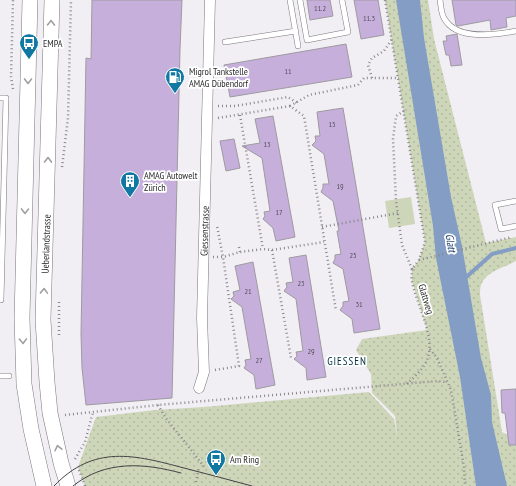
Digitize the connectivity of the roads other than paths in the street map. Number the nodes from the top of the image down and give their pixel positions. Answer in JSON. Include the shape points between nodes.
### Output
{"nodes":[{"id":1,"x":30,"y":0,"type":"edge"},
{"id":2,"x":52,"y":0,"type":"edge"},
{"id":3,"x":210,"y":0,"type":"edge"},
{"id":4,"x":290,"y":0,"type":"edge"},
{"id":5,"x":300,"y":0,"type":"edge"},
{"id":6,"x":342,"y":0,"type":"edge"},
{"id":7,"x":440,"y":0,"type":"edge"},
{"id":8,"x":296,"y":31,"type":"junction"},
{"id":9,"x":516,"y":31,"type":"edge"},
{"id":10,"x":225,"y":42,"type":"dead end"},
{"id":11,"x":298,"y":46,"type":"dead end"},
{"id":12,"x":0,"y":98,"type":"edge"},
{"id":13,"x":2,"y":189,"type":"edge"},
{"id":14,"x":516,"y":201,"type":"edge"},
{"id":15,"x":516,"y":226,"type":"edge"},
{"id":16,"x":0,"y":300,"type":"edge"},
{"id":17,"x":0,"y":376,"type":"edge"},
{"id":18,"x":9,"y":376,"type":"dead end"},
{"id":19,"x":199,"y":388,"type":"dead end"},
{"id":20,"x":44,"y":486,"type":"edge"},
{"id":21,"x":68,"y":486,"type":"edge"}],
"edges":[{"from":1,"to":20,"type":"main road","one_way":true,"via":[[23,355],[24,384],[31,429]]},
{"from":21,"to":2,"type":"main road","name":"Ueberlandstrasse","one_way":true,"via":[[50,413],[43,320]]},
{"from":3,"to":19,"type":"street","name":"Giessenstrasse","via":[[202,318],[204,372]]},
{"from":4,"to":8,"type":"lane"},
{"from":5,"to":6,"type":"lane","via":[[307,40],[348,32]]},
{"from":7,"to":9,"type":"lane","via":[[443,18],[452,29],[459,32],[492,36]]},
{"from":8,"to":10,"type":"lane"},
{"from":8,"to":11,"type":"lane"},
{"from":12,"to":13,"type":"lane","via":[[6,98]]},
{"from":13,"to":16,"type":"lane"},
{"from":14,"to":15,"type":"lane","via":[[495,205],[501,229]]},
{"from":17,"to":18,"type":"lane"}]}
